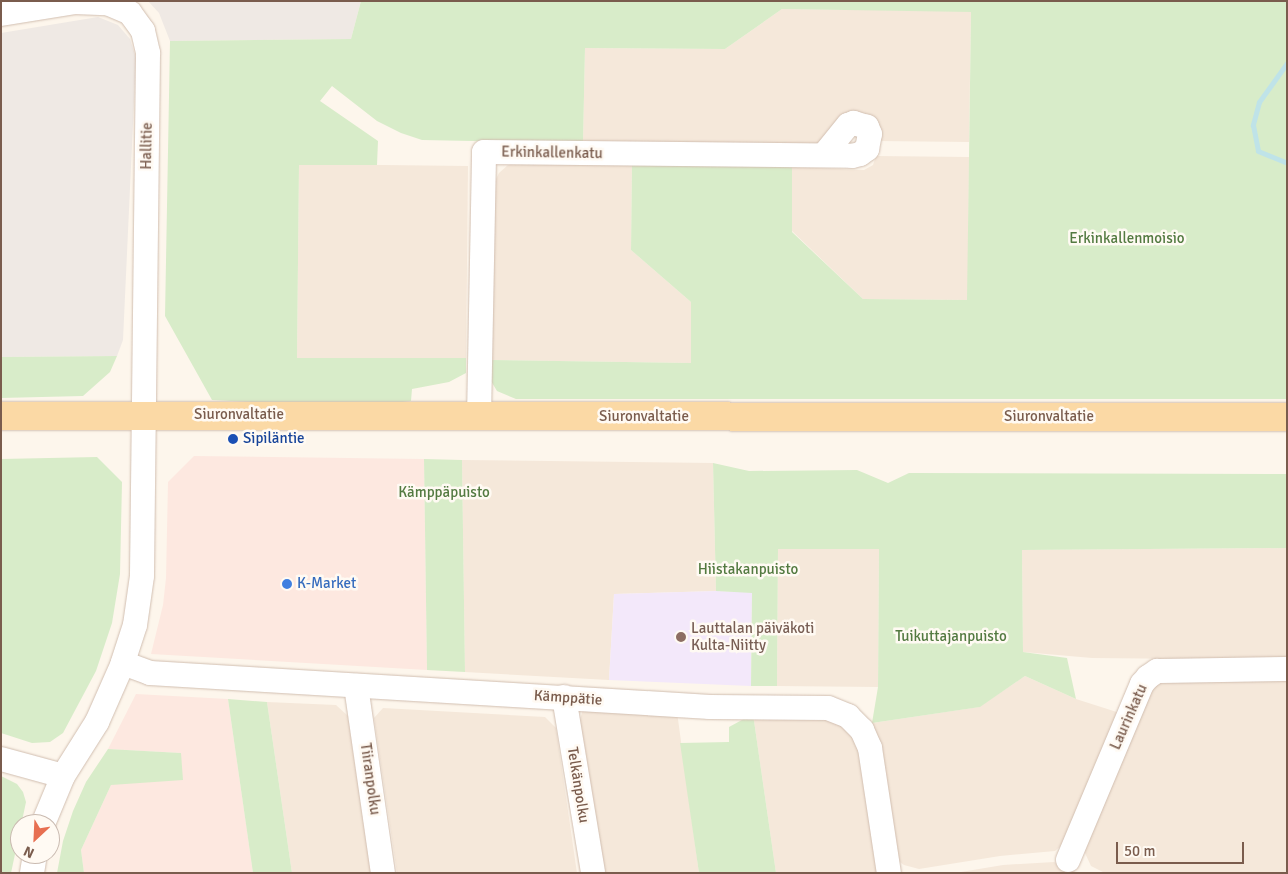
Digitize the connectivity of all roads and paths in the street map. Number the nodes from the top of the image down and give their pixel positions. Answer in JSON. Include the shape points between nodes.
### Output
{"nodes":[{"id":1,"x":1,"y":14,"type":"edge"},
{"id":2,"x":824,"y":156,"type":"dead end"},
{"id":3,"x":144,"y":415,"type":"junction"},
{"id":4,"x":1,"y":416,"type":"edge"},
{"id":5,"x":478,"y":417,"type":"junction"},
{"id":6,"x":1287,"y":417,"type":"edge"},
{"id":7,"x":123,"y":663,"type":"junction"},
{"id":8,"x":1287,"y":669,"type":"edge"},
{"id":9,"x":356,"y":686,"type":"junction"},
{"id":10,"x":564,"y":697,"type":"junction"},
{"id":11,"x":1,"y":759,"type":"edge"},
{"id":12,"x":63,"y":776,"type":"junction"},
{"id":13,"x":47,"y":814,"type":"edge"},
{"id":14,"x":1068,"y":860,"type":"dead end"},
{"id":15,"x":383,"y":873,"type":"edge"},
{"id":16,"x":593,"y":873,"type":"edge"},
{"id":17,"x":889,"y":873,"type":"edge"}],
"edges":[{"from":1,"to":3,"type":"street","name":"Hallitie","via":[[74,2],[107,3],[130,13],[143,31],[148,53]]},
{"from":2,"to":5,"type":"street","name":"Erkinkallenkatu","via":[[484,152]]},
{"from":3,"to":4,"type":"main road","name":"Siuronvaltatie"},
{"from":3,"to":5,"type":"main road","name":"Siuronvaltatie"},
{"from":3,"to":7,"type":"street","via":[[142,576],[135,626]]},
{"from":5,"to":6,"type":"main road","name":"Siuronvaltatie"},
{"from":7,"to":9,"type":"street","name":"Kämppätie","via":[[150,673]]},
{"from":7,"to":12,"type":"street","via":[[97,722]]},
{"from":8,"to":14,"type":"street","name":"Laurinkatu","via":[[1157,671],[1148,676]]},
{"from":9,"to":10,"type":"street","name":"Kämppätie"},
{"from":9,"to":15,"type":"street","name":"Tiiranpolku"},
{"from":10,"to":16,"type":"street","name":"Telkänpolku"},
{"from":10,"to":17,"type":"street","name":"Kämppätie","via":[[710,707],[828,708],[848,716],[862,730],[870,748]]},
{"from":11,"to":12,"type":"street"},
{"from":12,"to":13,"type":"street"}]}
